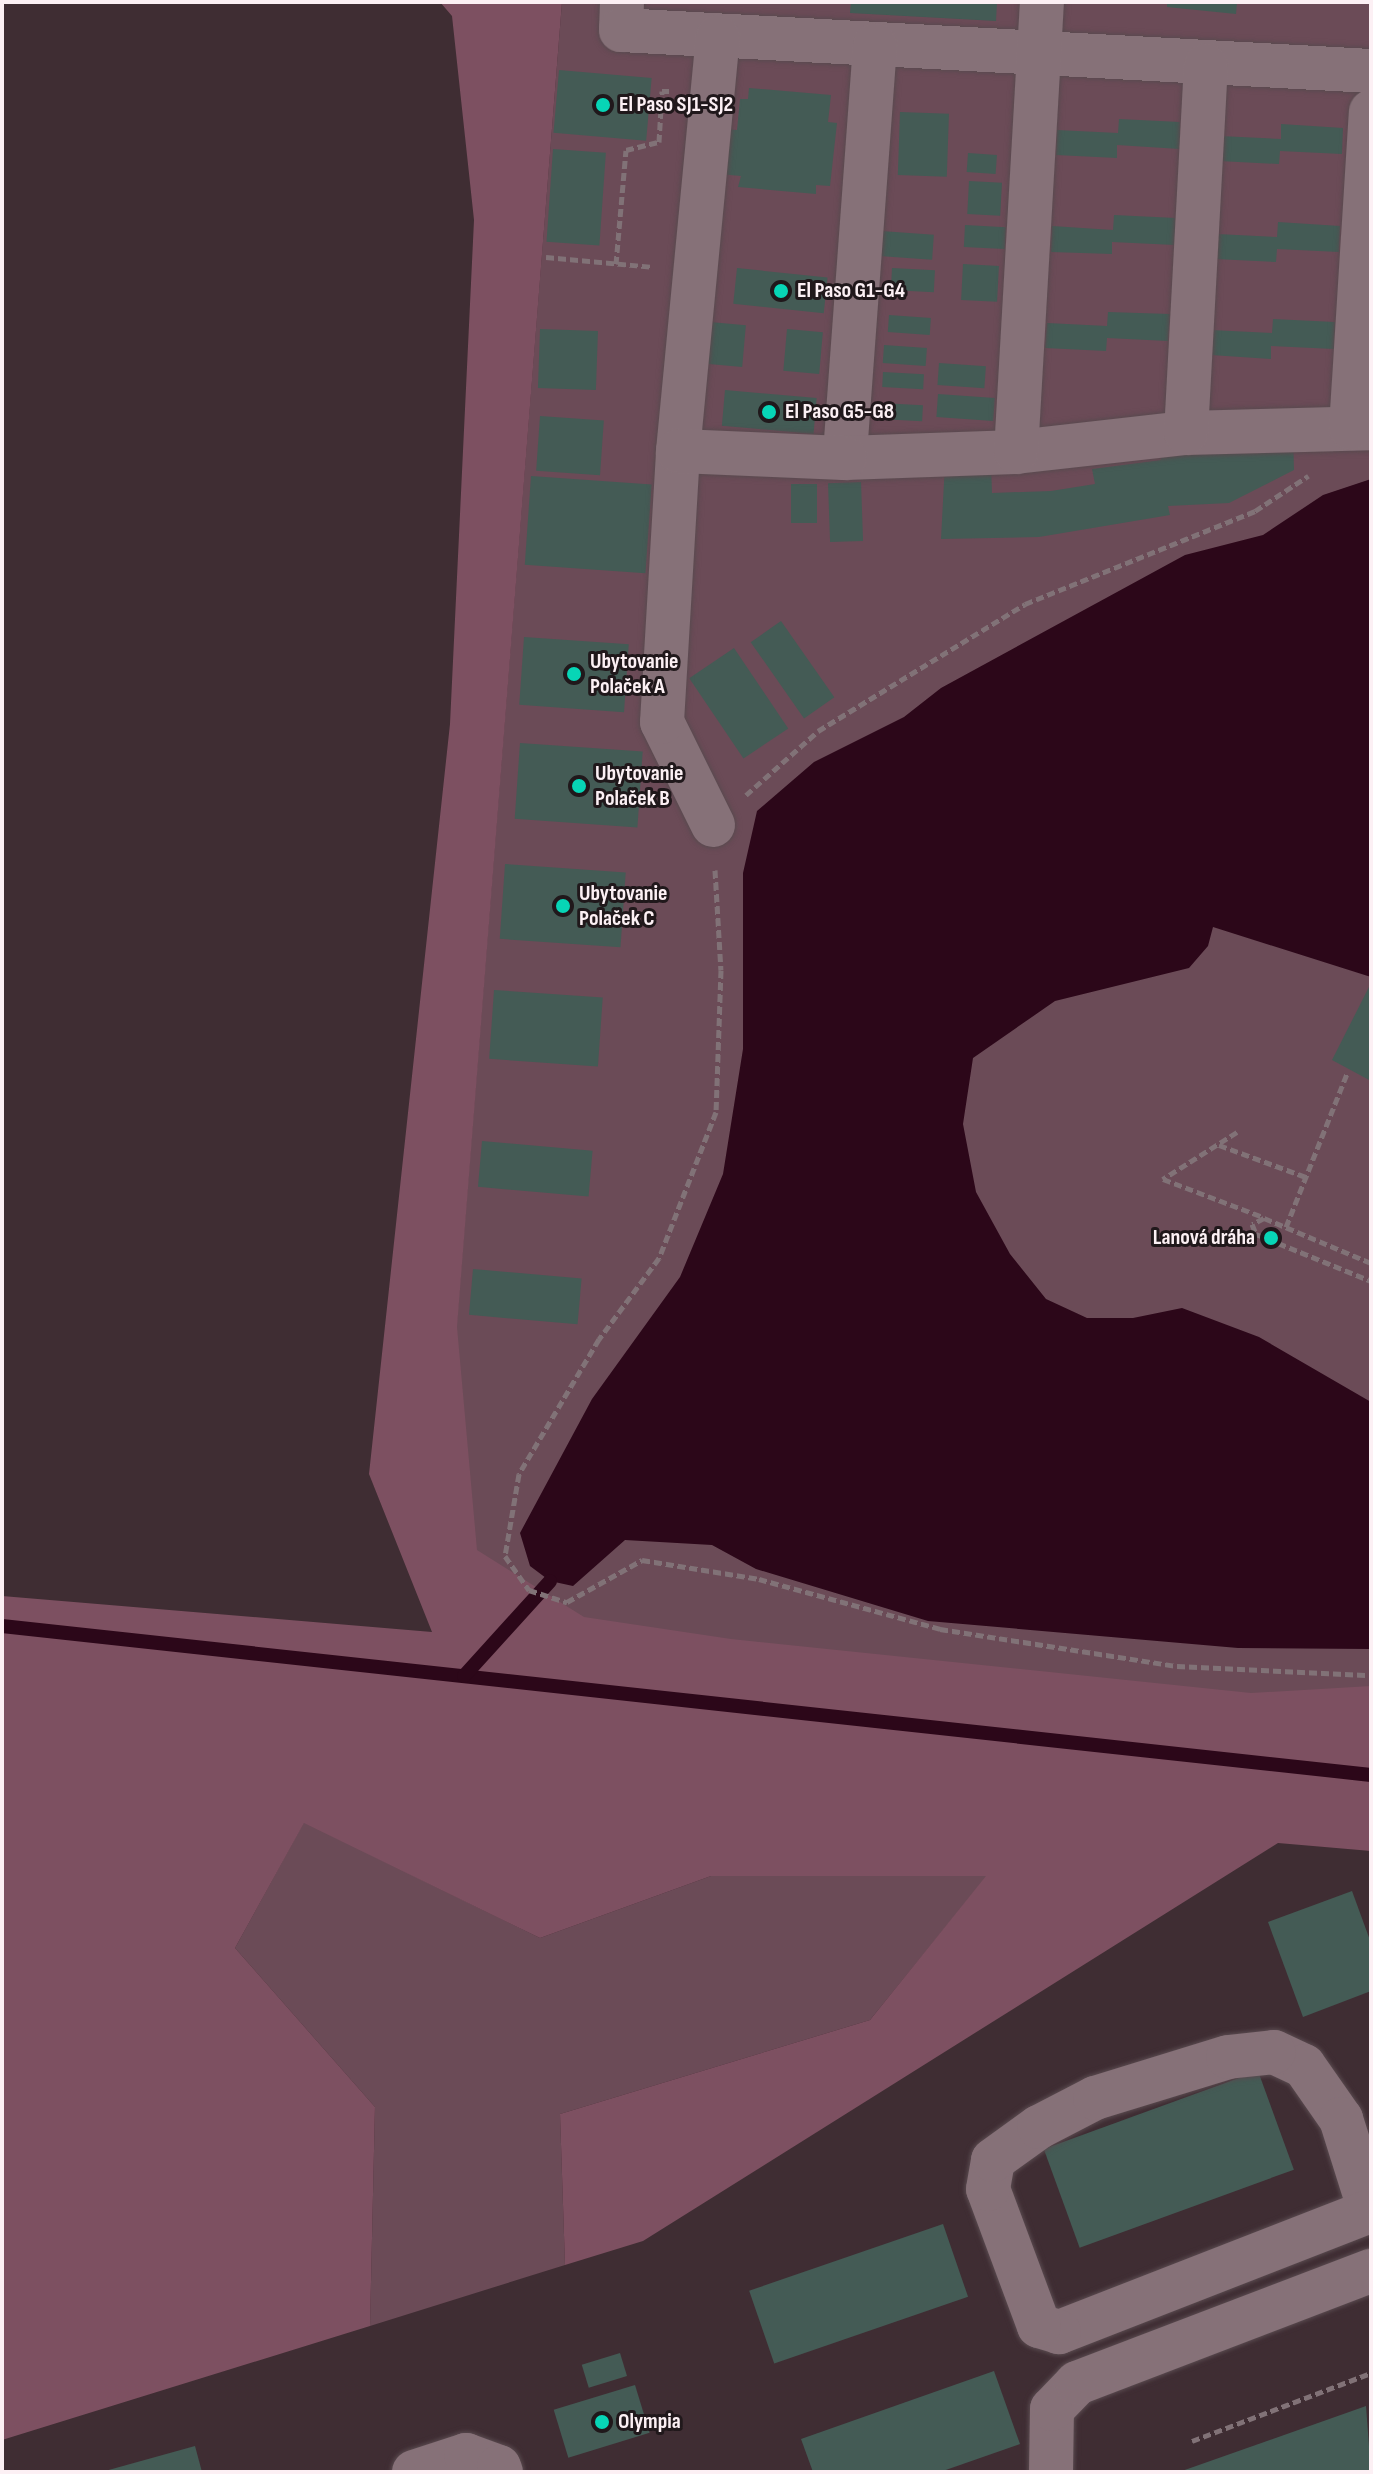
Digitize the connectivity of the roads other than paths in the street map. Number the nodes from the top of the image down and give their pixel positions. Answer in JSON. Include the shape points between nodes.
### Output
{"nodes":[{"id":1,"x":622,"y":2,"type":"edge"},
{"id":2,"x":1042,"y":2,"type":"edge"},
{"id":3,"x":718,"y":37,"type":"junction"},
{"id":4,"x":875,"y":45,"type":"junction"},
{"id":5,"x":1038,"y":55,"type":"junction"},
{"id":6,"x":1206,"y":66,"type":"junction"},
{"id":7,"x":1371,"y":71,"type":"edge"},
{"id":8,"x":1371,"y":112,"type":"edge"},
{"id":9,"x":1361,"y":428,"type":"edge"},
{"id":10,"x":1186,"y":433,"type":"junction"},
{"id":11,"x":678,"y":451,"type":"junction"},
{"id":12,"x":1016,"y":452,"type":"junction"},
{"id":13,"x":845,"y":458,"type":"junction"},
{"id":14,"x":713,"y":825,"type":"road end"},
{"id":15,"x":1371,"y":2213,"type":"edge"},
{"id":16,"x":1371,"y":2271,"type":"edge"},
{"id":17,"x":414,"y":2472,"type":"edge"},
{"id":18,"x":501,"y":2472,"type":"edge"},
{"id":19,"x":1051,"y":2472,"type":"edge"}],
"edges":[{"from":1,"to":3,"type":"street","via":[[621,30]]},
{"from":2,"to":5,"type":"street"},
{"from":3,"to":4,"type":"street"},
{"from":3,"to":11,"type":"street"},
{"from":4,"to":5,"type":"street"},
{"from":4,"to":13,"type":"street"},
{"from":5,"to":6,"type":"street"},
{"from":5,"to":12,"type":"street"},
{"from":6,"to":7,"type":"street"},
{"from":6,"to":10,"type":"street"},
{"from":8,"to":9,"type":"street"},
{"from":9,"to":10,"type":"street"},
{"from":10,"to":12,"type":"street"},
{"from":11,"to":13,"type":"street"},
{"from":11,"to":14,"type":"street","via":[[662,722]]},
{"from":12,"to":13,"type":"street"},
{"from":15,"to":15,"type":"street","via":[[1059,2332],[1039,2326],[1024,2293],[988,2189],[987,2170],[1004,2150],[1095,2098],[1228,2057],[1274,2052],[1304,2066],[1341,2119]]},
{"from":16,"to":19,"type":"street","via":[[1077,2383],[1052,2409]]},
{"from":17,"to":18,"type":"street","via":[[466,2455]]}]}
